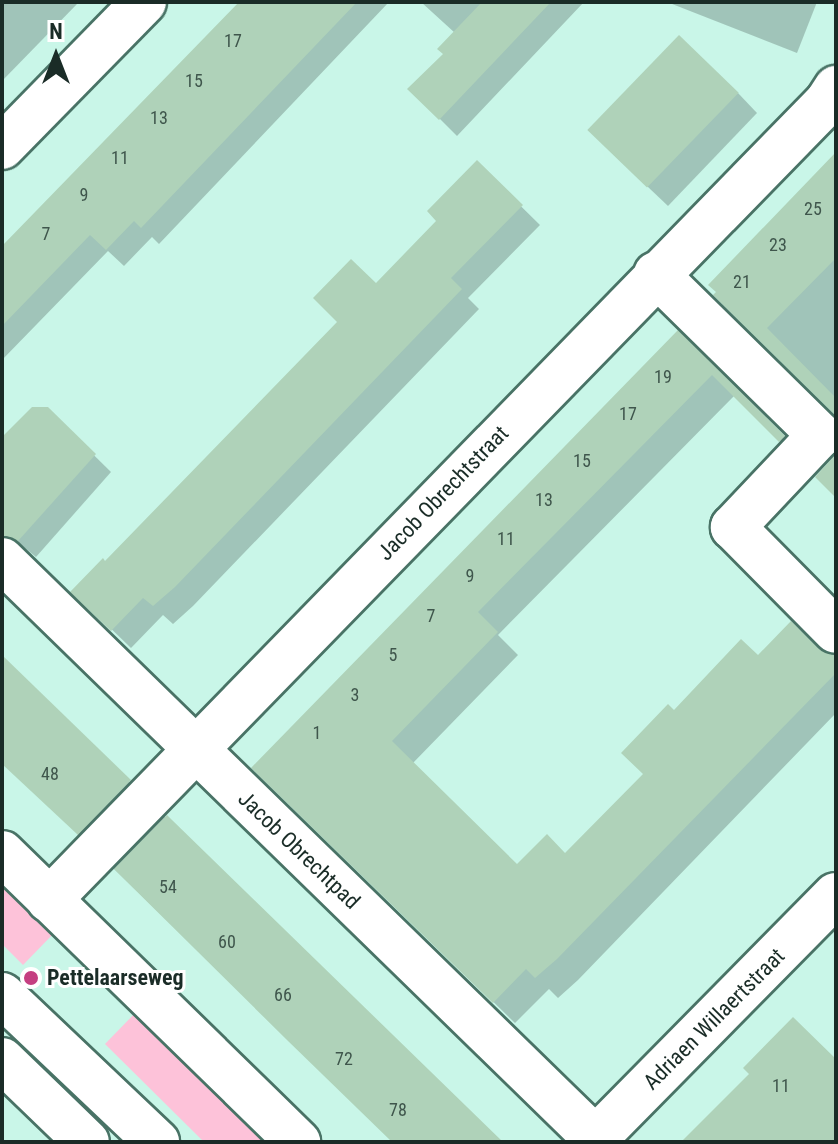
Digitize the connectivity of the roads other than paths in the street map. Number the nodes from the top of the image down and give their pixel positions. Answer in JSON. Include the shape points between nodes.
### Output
{"nodes":[{"id":1,"x":144,"y":2,"type":"edge"},
{"id":2,"x":836,"y":88,"type":"edge"},
{"id":3,"x":2,"y":147,"type":"edge"},
{"id":4,"x":656,"y":274,"type":"junction"},
{"id":5,"x":2,"y":560,"type":"edge"},
{"id":6,"x":836,"y":631,"type":"edge"},
{"id":7,"x":195,"y":749,"type":"junction"},
{"id":8,"x":2,"y":853,"type":"edge"},
{"id":9,"x":49,"y":900,"type":"junction"},
{"id":10,"x":832,"y":907,"type":"edge"},
{"id":11,"x":2,"y":995,"type":"edge"},
{"id":12,"x":2,"y":1060,"type":"edge"},
{"id":13,"x":594,"y":1140,"type":"edge"},
{"id":14,"x":87,"y":1142,"type":"edge"},
{"id":15,"x":157,"y":1142,"type":"edge"},
{"id":16,"x":298,"y":1142,"type":"edge"}],
"edges":[{"from":1,"to":3,"type":"street"},
{"from":2,"to":4,"type":"street","name":"Jacob Obrechtstraat"},
{"from":4,"to":6,"type":"street","via":[[820,435],[733,527]]},
{"from":4,"to":7,"type":"street","name":"Jacob Obrechtstraat"},
{"from":5,"to":7,"type":"street","name":"Jacob Obrechtpad"},
{"from":7,"to":9,"type":"street","name":"Jacob Obrechtstraat"},
{"from":7,"to":13,"type":"street","name":"Jacob Obrechtpad"},
{"from":8,"to":9,"type":"street"},
{"from":9,"to":16,"type":"street"},
{"from":10,"to":13,"type":"street","name":"Adriaen Willaertstraat"},
{"from":11,"to":15,"type":"street"},
{"from":12,"to":14,"type":"street"}]}
